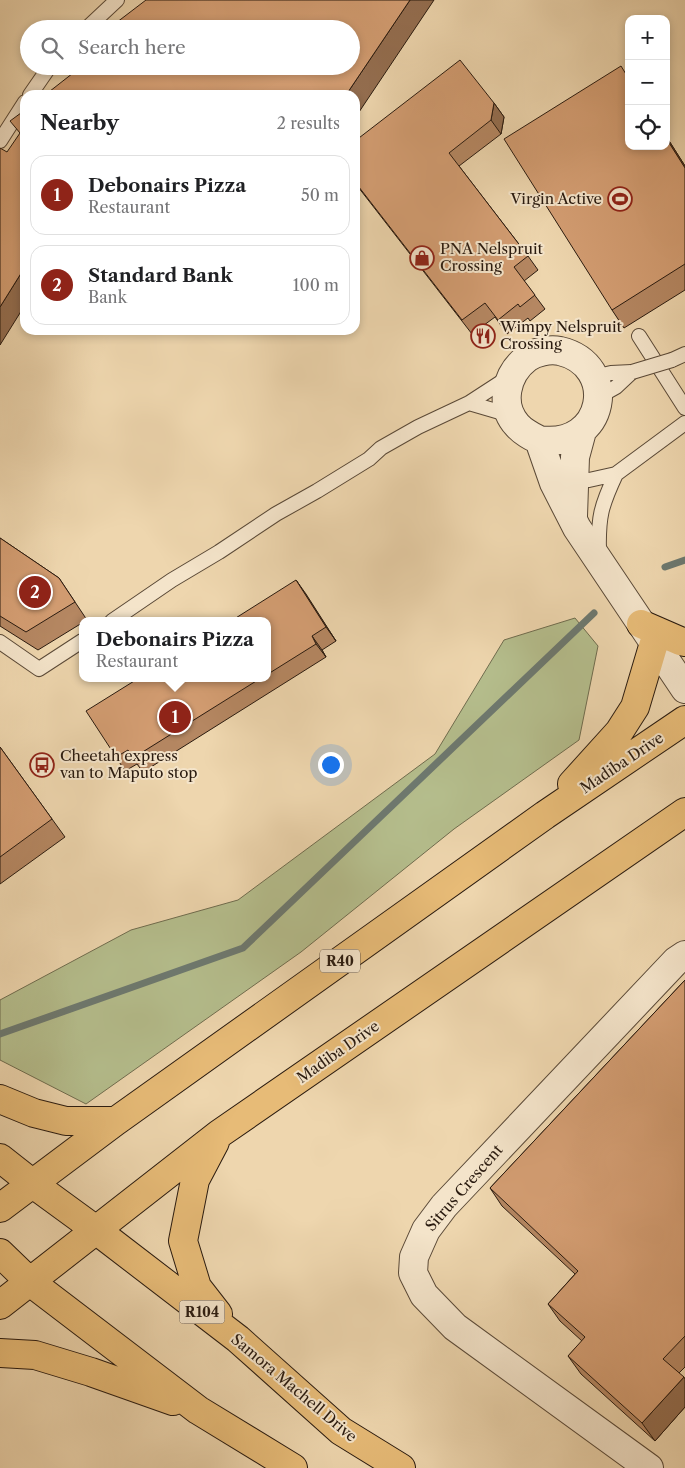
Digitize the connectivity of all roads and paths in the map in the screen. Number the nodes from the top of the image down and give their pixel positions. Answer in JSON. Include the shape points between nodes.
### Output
{"nodes":[{"id":1,"x":117,"y":0,"type":"edge"},
{"id":2,"x":96,"y":20,"type":"edge"},
{"id":3,"x":44,"y":75,"type":"edge"},
{"id":4,"x":33,"y":90,"type":"edge"},
{"id":5,"x":20,"y":110,"type":"edge"},
{"id":6,"x":0,"y":141,"type":"edge"},
{"id":7,"x":639,"y":336,"type":"dead end"},
{"id":8,"x":685,"y":354,"type":"edge"},
{"id":9,"x":632,"y":372,"type":"junction"},
{"id":10,"x":512,"y":375,"type":"junction"},
{"id":11,"x":596,"y":387,"type":"junction"},
{"id":12,"x":469,"y":404,"type":"junction"},
{"id":13,"x":685,"y":408,"type":"edge"},
{"id":14,"x":510,"y":415,"type":"junction"},
{"id":15,"x":685,"y":424,"type":"edge"},
{"id":16,"x":582,"y":431,"type":"junction"},
{"id":17,"x":539,"y":440,"type":"junction"},
{"id":18,"x":616,"y":474,"type":"junction"},
{"id":19,"x":573,"y":479,"type":"junction"},
{"id":20,"x":573,"y":520,"type":"junction"},
{"id":21,"x":599,"y":560,"type":"junction"},
{"id":22,"x":118,"y":617,"type":"edge"},
{"id":23,"x":647,"y":633,"type":"junction"},
{"id":24,"x":0,"y":642,"type":"edge"},
{"id":25,"x":685,"y":642,"type":"edge"},
{"id":26,"x":79,"y":643,"type":"edge"},
{"id":27,"x":685,"y":689,"type":"edge"},
{"id":28,"x":685,"y":720,"type":"edge"},
{"id":29,"x":685,"y":812,"type":"edge"},
{"id":30,"x":544,"y":815,"type":"junction"},
{"id":31,"x":685,"y":954,"type":"edge"},
{"id":32,"x":0,"y":1099,"type":"edge"},
{"id":33,"x":116,"y":1121,"type":"junction"},
{"id":34,"x":219,"y":1134,"type":"junction"},
{"id":35,"x":0,"y":1158,"type":"edge"},
{"id":36,"x":33,"y":1184,"type":"junction"},
{"id":37,"x":0,"y":1208,"type":"edge"},
{"id":38,"x":96,"y":1230,"type":"junction"},
{"id":39,"x":0,"y":1253,"type":"edge"},
{"id":40,"x":29,"y":1281,"type":"junction"},
{"id":41,"x":0,"y":1305,"type":"edge"},
{"id":42,"x":238,"y":1340,"type":"junction"},
{"id":43,"x":0,"y":1353,"type":"edge"},
{"id":44,"x":198,"y":1410,"type":"junction"},
{"id":45,"x":292,"y":1468,"type":"edge"},
{"id":46,"x":401,"y":1468,"type":"edge"},
{"id":47,"x":649,"y":1468,"type":"edge"}],
"edges":[{"from":1,"to":2,"type":"lane"},
{"from":3,"to":4,"type":"lane"},
{"from":5,"to":6,"type":"lane"},
{"from":7,"to":13,"type":"lane"},
{"from":8,"to":9,"type":"lane","bridge":true},
{"from":9,"to":11,"type":"lane","via":[[612,373]]},
{"from":9,"to":11,"type":"lane","via":[[616,386]]},
{"from":10,"to":11,"type":"street","via":[[530,356],[555,350],[578,358],[587,366]]},
{"from":10,"to":12,"type":"lane"},
{"from":10,"to":14,"type":"street","via":[[507,394]]},
{"from":11,"to":16,"type":"street","via":[[596,410]]},
{"from":12,"to":14,"type":"lane"},
{"from":12,"to":22,"type":"lane","via":[[381,448]]},
{"from":14,"to":17,"type":"street","via":[[517,426]]},
{"from":15,"to":18,"type":"lane"},
{"from":16,"to":17,"type":"street","via":[[562,441]]},
{"from":16,"to":19,"type":"street"},
{"from":17,"to":20,"type":"street","via":[[554,483]]},
{"from":18,"to":19,"type":"lane","via":[[589,480]]},
{"from":18,"to":21,"type":"lane","via":[[603,501],[598,525]]},
{"from":19,"to":20,"type":"street"},
{"from":20,"to":21,"type":"street"},
{"from":21,"to":23,"type":"street"},
{"from":23,"to":25,"type":"main road"},
{"from":23,"to":27,"type":"street"},
{"from":23,"to":30,"type":"main road","via":[[634,707],[619,732]]},
{"from":24,"to":26,"type":"lane","via":[[39,670]]},
{"from":28,"to":30,"type":"main road","name":"Madiba Drive","number":"R40"},
{"from":29,"to":34,"type":"main road","name":"Madiba Drive"},
{"from":30,"to":33,"type":"main road","name":"Madiba Drive","number":"R40"},
{"from":31,"to":47,"type":"street","name":"Sitrus Crescent","via":[[444,1206],[426,1230],[414,1257],[414,1274],[424,1295],[455,1327]]},
{"from":32,"to":33,"type":"main road","via":[[66,1122]]},
{"from":33,"to":36,"type":"main road","name":"Madiba Drive","number":"R40"},
{"from":34,"to":38,"type":"main road","name":"Madiba Drive"},
{"from":34,"to":42,"type":"main road","via":[[195,1180],[183,1240],[197,1287]]},
{"from":35,"to":36,"type":"main road","name":"Samora Machell Drive","number":"R104"},
{"from":36,"to":37,"type":"main road","name":"Madiba Drive","number":"R40"},
{"from":36,"to":38,"type":"main road","name":"Samora Machell Drive","number":"R104"},
{"from":38,"to":40,"type":"main road","name":"Madiba Drive"},
{"from":38,"to":42,"type":"main road","name":"Samora Machell Drive","number":"R104"},
{"from":39,"to":40,"type":"main road"},
{"from":40,"to":41,"type":"main road","name":"Madiba Drive"},
{"from":40,"to":44,"type":"main road"},
{"from":42,"to":46,"type":"main road","name":"Samora Machell Drive","number":"R104","via":[[341,1431]]},
{"from":43,"to":44,"type":"main road","via":[[35,1354]]},
{"from":44,"to":45,"type":"main road"}]}
